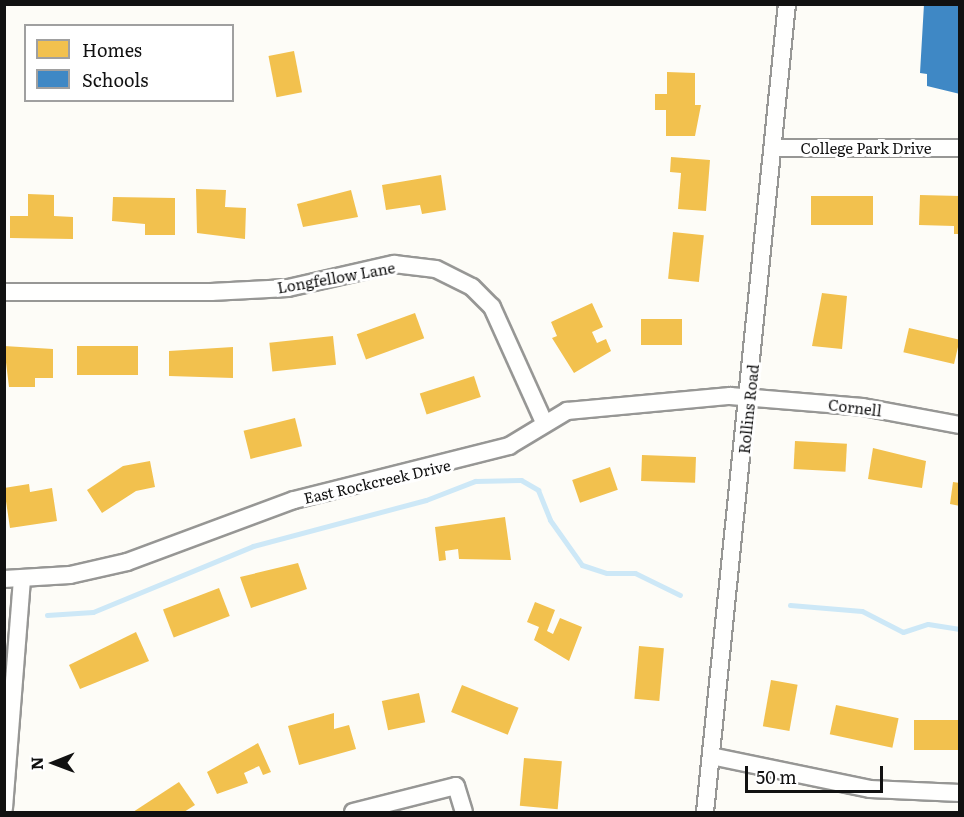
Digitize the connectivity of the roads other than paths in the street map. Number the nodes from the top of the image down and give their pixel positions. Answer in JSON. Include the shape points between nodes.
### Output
{"nodes":[{"id":1,"x":787,"y":4,"type":"edge"},
{"id":2,"x":773,"y":148,"type":"junction"},
{"id":3,"x":960,"y":148,"type":"edge"},
{"id":4,"x":4,"y":292,"type":"edge"},
{"id":5,"x":750,"y":396,"type":"junction"},
{"id":6,"x":544,"y":422,"type":"junction"},
{"id":7,"x":960,"y":424,"type":"edge"},
{"id":8,"x":4,"y":579,"type":"edge"},
{"id":9,"x":22,"y":581,"type":"junction"},
{"id":10,"x":711,"y":756,"type":"junction"},
{"id":11,"x":960,"y":793,"type":"edge"},
{"id":12,"x":4,"y":808,"type":"edge"},
{"id":13,"x":353,"y":813,"type":"edge"},
{"id":14,"x":464,"y":813,"type":"edge"},
{"id":15,"x":705,"y":813,"type":"edge"}],
"edges":[{"from":1,"to":2,"type":"street","name":"Rollins Road"},
{"from":2,"to":3,"type":"street","name":"College Park Drive"},
{"from":2,"to":5,"type":"street","name":"Rollins Road"},
{"from":4,"to":6,"type":"street","name":"Longfellow Lane","via":[[288,288],[394,264],[436,269],[472,287],[492,307]]},
{"from":5,"to":6,"type":"street","name":"East Rockcreek Drive","via":[[567,411]]},
{"from":5,"to":7,"type":"street","name":"Cornell","via":[[863,407]]},
{"from":5,"to":10,"type":"street","name":"Rollins Road"},
{"from":6,"to":9,"type":"street","name":"East Rockcreek Drive","via":[[509,446],[464,461],[294,500],[127,562]]},
{"from":8,"to":9,"type":"street","name":"East Rockcreek Drive"},
{"from":9,"to":12,"type":"street"},
{"from":10,"to":11,"type":"street","via":[[870,789]]},
{"from":10,"to":15,"type":"street","name":"Rollins Road"},
{"from":13,"to":14,"type":"street","via":[[456,786]]}]}
